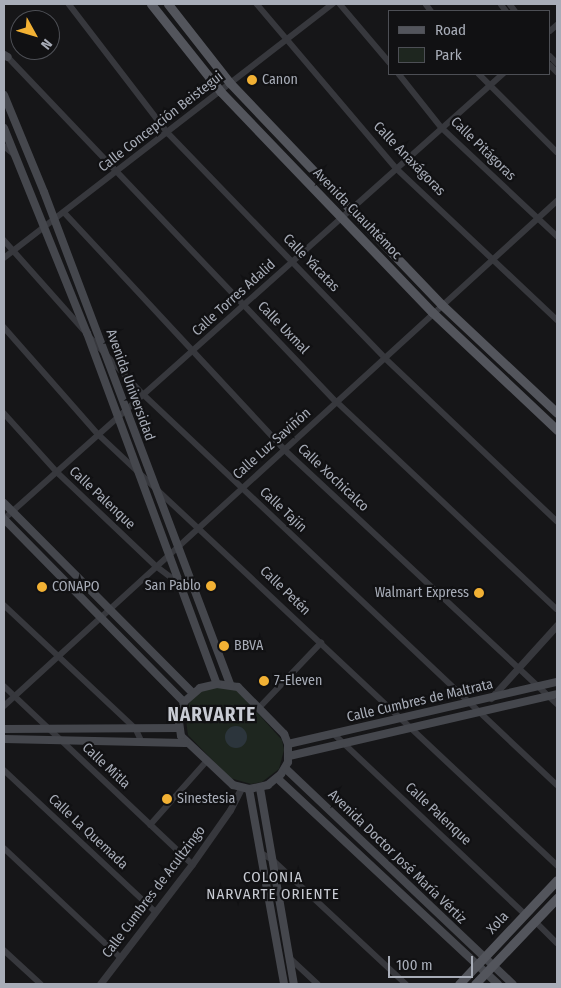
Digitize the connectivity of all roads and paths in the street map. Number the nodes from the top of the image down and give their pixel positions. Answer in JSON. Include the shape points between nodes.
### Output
{"nodes":[{"id":1,"x":69,"y":4,"type":"edge"},
{"id":2,"x":151,"y":4,"type":"edge"},
{"id":3,"x":168,"y":4,"type":"edge"},
{"id":4,"x":257,"y":4,"type":"edge"},
{"id":5,"x":333,"y":4,"type":"edge"},
{"id":6,"x":343,"y":5,"type":"edge"},
{"id":7,"x":285,"y":40,"type":"junction"},
{"id":8,"x":5,"y":55,"type":"edge"},
{"id":9,"x":388,"y":61,"type":"edge"},
{"id":10,"x":400,"y":75,"type":"edge"},
{"id":11,"x":480,"y":75,"type":"edge"},
{"id":12,"x":502,"y":75,"type":"edge"},
{"id":13,"x":230,"y":83,"type":"junction"},
{"id":14,"x":489,"y":86,"type":"junction"},
{"id":15,"x":221,"y":92,"type":"junction"},
{"id":16,"x":4,"y":95,"type":"edge"},
{"id":17,"x":4,"y":128,"type":"edge"},
{"id":18,"x":442,"y":128,"type":"junction"},
{"id":19,"x":168,"y":133,"type":"junction"},
{"id":20,"x":4,"y":146,"type":"edge"},
{"id":21,"x":557,"y":152,"type":"edge"},
{"id":22,"x":14,"y":154,"type":"junction"},
{"id":23,"x":397,"y":169,"type":"junction"},
{"id":24,"x":116,"y":174,"type":"junction"},
{"id":25,"x":557,"y":201,"type":"edge"},
{"id":26,"x":350,"y":209,"type":"junction"},
{"id":27,"x":64,"y":212,"type":"junction"},
{"id":28,"x":341,"y":218,"type":"junction"},
{"id":29,"x":538,"y":218,"type":"junction"},
{"id":30,"x":54,"y":220,"type":"junction"},
{"id":31,"x":45,"y":226,"type":"junction"},
{"id":32,"x":557,"y":236,"type":"edge"},
{"id":33,"x":4,"y":240,"type":"edge"},
{"id":34,"x":13,"y":251,"type":"junction"},
{"id":35,"x":4,"y":258,"type":"edge"},
{"id":36,"x":492,"y":258,"type":"junction"},
{"id":37,"x":292,"y":261,"type":"junction"},
{"id":38,"x":441,"y":304,"type":"junction"},
{"id":39,"x":245,"y":306,"type":"junction"},
{"id":40,"x":432,"y":312,"type":"junction"},
{"id":41,"x":557,"y":320,"type":"edge"},
{"id":42,"x":4,"y":327,"type":"edge"},
{"id":43,"x":87,"y":333,"type":"junction"},
{"id":44,"x":193,"y":352,"type":"junction"},
{"id":45,"x":106,"y":355,"type":"junction"},
{"id":46,"x":385,"y":358,"type":"junction"},
{"id":47,"x":144,"y":394,"type":"junction"},
{"id":48,"x":336,"y":401,"type":"junction"},
{"id":49,"x":126,"y":410,"type":"junction"},
{"id":50,"x":4,"y":413,"type":"edge"},
{"id":51,"x":557,"y":413,"type":"edge"},
{"id":52,"x":118,"y":417,"type":"junction"},
{"id":53,"x":557,"y":430,"type":"edge"},
{"id":54,"x":98,"y":434,"type":"junction"},
{"id":55,"x":285,"y":450,"type":"junction"},
{"id":56,"x":58,"y":473,"type":"junction"},
{"id":57,"x":140,"y":473,"type":"junction"},
{"id":58,"x":155,"y":488,"type":"junction"},
{"id":59,"x":242,"y":488,"type":"junction"},
{"id":60,"x":4,"y":503,"type":"edge"},
{"id":61,"x":12,"y":512,"type":"junction"},
{"id":62,"x":4,"y":519,"type":"edge"},
{"id":63,"x":557,"y":521,"type":"edge"},
{"id":64,"x":199,"y":527,"type":"junction"},
{"id":65,"x":177,"y":547,"type":"junction"},
{"id":66,"x":170,"y":553,"type":"junction"},
{"id":67,"x":156,"y":566,"type":"junction"},
{"id":68,"x":183,"y":586,"type":"junction"},
{"id":69,"x":193,"y":586,"type":"junction"},
{"id":70,"x":4,"y":605,"type":"edge"},
{"id":71,"x":557,"y":609,"type":"edge"},
{"id":72,"x":108,"y":610,"type":"junction"},
{"id":73,"x":100,"y":617,"type":"junction"},
{"id":74,"x":557,"y":625,"type":"edge"},
{"id":75,"x":321,"y":643,"type":"junction"},
{"id":76,"x":57,"y":656,"type":"junction"},
{"id":77,"x":519,"y":668,"type":"junction"},
{"id":78,"x":557,"y":682,"type":"edge"},
{"id":79,"x":217,"y":684,"type":"junction"},
{"id":80,"x":230,"y":684,"type":"junction"},
{"id":81,"x":4,"y":686,"type":"edge"},
{"id":82,"x":539,"y":687,"type":"junction"},
{"id":83,"x":193,"y":693,"type":"junction"},
{"id":84,"x":557,"y":694,"type":"edge"},
{"id":85,"x":15,"y":696,"type":"junction"},
{"id":86,"x":549,"y":696,"type":"junction"},
{"id":87,"x":491,"y":698,"type":"junction"},
{"id":88,"x":184,"y":702,"type":"junction"},
{"id":89,"x":471,"y":703,"type":"junction"},
{"id":90,"x":557,"y":704,"type":"edge"},
{"id":91,"x":4,"y":706,"type":"edge"},
{"id":92,"x":259,"y":708,"type":"junction"},
{"id":93,"x":480,"y":712,"type":"junction"},
{"id":94,"x":403,"y":718,"type":"junction"},
{"id":95,"x":179,"y":728,"type":"junction"},
{"id":96,"x":413,"y":728,"type":"junction"},
{"id":97,"x":4,"y":730,"type":"edge"},
{"id":98,"x":48,"y":730,"type":"junction"},
{"id":99,"x":136,"y":730,"type":"junction"},
{"id":100,"x":334,"y":734,"type":"junction"},
{"id":101,"x":4,"y":739,"type":"edge"},
{"id":102,"x":60,"y":740,"type":"junction"},
{"id":103,"x":142,"y":742,"type":"junction"},
{"id":104,"x":185,"y":743,"type":"junction"},
{"id":105,"x":345,"y":743,"type":"junction"},
{"id":106,"x":288,"y":744,"type":"junction"},
{"id":107,"x":289,"y":756,"type":"junction"},
{"id":108,"x":206,"y":762,"type":"junction"},
{"id":109,"x":285,"y":768,"type":"junction"},
{"id":110,"x":4,"y":770,"type":"edge"},
{"id":111,"x":277,"y":778,"type":"junction"},
{"id":112,"x":557,"y":786,"type":"edge"},
{"id":113,"x":245,"y":788,"type":"junction"},
{"id":114,"x":260,"y":788,"type":"junction"},
{"id":115,"x":150,"y":825,"type":"junction"},
{"id":116,"x":4,"y":848,"type":"edge"},
{"id":117,"x":261,"y":854,"type":"junction"},
{"id":118,"x":273,"y":860,"type":"junction"},
{"id":119,"x":192,"y":864,"type":"junction"},
{"id":120,"x":557,"y":865,"type":"edge"},
{"id":121,"x":557,"y":880,"type":"edge"},
{"id":122,"x":557,"y":898,"type":"edge"},
{"id":123,"x":156,"y":912,"type":"junction"},
{"id":124,"x":525,"y":914,"type":"junction"},
{"id":125,"x":283,"y":919,"type":"junction"},
{"id":126,"x":273,"y":920,"type":"junction"},
{"id":127,"x":535,"y":921,"type":"junction"},
{"id":128,"x":557,"y":943,"type":"edge"},
{"id":129,"x":4,"y":950,"type":"edge"},
{"id":130,"x":120,"y":957,"type":"junction"},
{"id":131,"x":290,"y":958,"type":"junction"},
{"id":132,"x":485,"y":958,"type":"junction"},
{"id":133,"x":478,"y":965,"type":"junction"},
{"id":134,"x":493,"y":966,"type":"junction"},
{"id":135,"x":486,"y":973,"type":"junction"},
{"id":136,"x":42,"y":984,"type":"edge"},
{"id":137,"x":100,"y":984,"type":"edge"},
{"id":138,"x":284,"y":984,"type":"edge"},
{"id":139,"x":294,"y":984,"type":"edge"},
{"id":140,"x":318,"y":984,"type":"edge"},
{"id":141,"x":406,"y":984,"type":"edge"},
{"id":142,"x":459,"y":984,"type":"edge"},
{"id":143,"x":475,"y":984,"type":"edge"},
{"id":144,"x":498,"y":984,"type":"edge"},
{"id":145,"x":513,"y":984,"type":"edge"}],
"edges":[{"from":1,"to":19,"type":"street","name":"Calle Yácatas"},
{"from":2,"to":15,"type":"main road","name":"Avenida Cuauhtémoc"},
{"from":3,"to":13,"type":"main road","name":"Avenida Cuauhtémoc"},
{"from":4,"to":7,"type":"street","name":"Calle Anaxágoras"},
{"from":5,"to":7,"type":"street","name":"Calle Concepción Beistegui"},
{"from":6,"to":9,"type":"street"},
{"from":7,"to":13,"type":"street","name":"Calle Concepción Beistegui"},
{"from":7,"to":23,"type":"street","name":"Calle Anaxágoras"},
{"from":8,"to":24,"type":"street","name":"Calle Uxmal"},
{"from":10,"to":18,"type":"street","name":"Calle Pitágoras"},
{"from":11,"to":14,"type":"street"},
{"from":12,"to":14,"type":"street","name":"Calle Torres Adalid"},
{"from":13,"to":15,"type":"street","name":"Calle Concepción Beistegui"},
{"from":13,"to":26,"type":"main road","name":"Avenida Cuauhtémoc"},
{"from":14,"to":18,"type":"street","name":"Calle Torres Adalid"},
{"from":14,"to":21,"type":"street"},
{"from":15,"to":19,"type":"street","name":"Calle Concepción Beistegui"},
{"from":15,"to":28,"type":"main road","name":"Avenida Cuauhtémoc"},
{"from":16,"to":30,"type":"main road","name":"Avenida Universidad"},
{"from":17,"to":22,"type":"main road","name":"Avenida Universidad"},
{"from":18,"to":23,"type":"street","name":"Calle Torres Adalid"},
{"from":18,"to":29,"type":"street","name":"Calle Pitágoras"},
{"from":19,"to":24,"type":"street","name":"Calle Concepción Beistegui"},
{"from":19,"to":37,"type":"street","name":"Calle Yácatas"},
{"from":20,"to":22,"type":"street"},
{"from":22,"to":31,"type":"main road","name":"Avenida Universidad"},
{"from":23,"to":26,"type":"street","name":"Calle Torres Adalid"},
{"from":23,"to":36,"type":"street","name":"Calle Anaxágoras"},
{"from":24,"to":27,"type":"street","name":"Calle Concepción Beistegui"},
{"from":24,"to":39,"type":"street","name":"Calle Uxmal"},
{"from":25,"to":29,"type":"street","name":"Calle Luz Saviñón"},
{"from":26,"to":28,"type":"street","name":"Calle Torres Adalid"},
{"from":26,"to":38,"type":"main road","name":"Avenida Cuauhtémoc"},
{"from":27,"to":30,"type":"street","name":"Calle Concepción Beistegui"},
{"from":27,"to":44,"type":"street","name":"Calle Xochicalco"},
{"from":28,"to":37,"type":"street","name":"Calle Torres Adalid"},
{"from":28,"to":40,"type":"main road","name":"Avenida Cuauhtémoc"},
{"from":29,"to":32,"type":"street","name":"Calle Pitágoras"},
{"from":29,"to":36,"type":"street","name":"Calle Luz Saviñón"},
{"from":30,"to":31,"type":"street","name":"Calle Concepción Beistegui"},
{"from":30,"to":45,"type":"main road","name":"Avenida Universidad"},
{"from":31,"to":34,"type":"street","name":"Calle Concepción Beistegui"},
{"from":31,"to":43,"type":"main road","name":"Avenida Universidad"},
{"from":33,"to":34,"type":"street","name":"Calle Tajín"},
{"from":34,"to":35,"type":"street","name":"Calle Concepción Beistegui"},
{"from":34,"to":43,"type":"street","name":"Calle Tajín"},
{"from":36,"to":38,"type":"street","name":"Calle Luz Saviñón"},
{"from":36,"to":41,"type":"street","name":"Calle Anaxágoras"},
{"from":37,"to":39,"type":"street","name":"Calle Torres Adalid"},
{"from":37,"to":46,"type":"street","name":"Calle Yácatas"},
{"from":38,"to":40,"type":"street","name":"Calle Luz Saviñón"},
{"from":38,"to":51,"type":"main road","name":"Avenida Cuauhtémoc"},
{"from":39,"to":44,"type":"street","name":"Calle Torres Adalid"},
{"from":39,"to":48,"type":"street","name":"Calle Uxmal"},
{"from":40,"to":46,"type":"street","name":"Calle Luz Saviñón"},
{"from":40,"to":53,"type":"main road","name":"Avenida Cuauhtémoc"},
{"from":42,"to":54,"type":"street","name":"Calle Petén"},
{"from":43,"to":45,"type":"street","name":"Calle Tajín"},
{"from":43,"to":52,"type":"main road","name":"Avenida Universidad"},
{"from":44,"to":47,"type":"street","name":"Calle Torres Adalid"},
{"from":44,"to":55,"type":"street","name":"Calle Xochicalco"},
{"from":45,"to":47,"type":"street","name":"Calle Tajín"},
{"from":45,"to":49,"type":"main road","name":"Avenida Universidad"},
{"from":46,"to":48,"type":"street","name":"Calle Luz Saviñón"},
{"from":46,"to":63,"type":"street","name":"Calle Yácatas"},
{"from":47,"to":49,"type":"street","name":"Calle Torres Adalid"},
{"from":47,"to":59,"type":"street","name":"Calle Tajín"},
{"from":48,"to":55,"type":"street","name":"Calle Luz Saviñón"},
{"from":48,"to":71,"type":"street","name":"Calle Uxmal"},
{"from":49,"to":52,"type":"street","name":"Calle Torres Adalid"},
{"from":49,"to":58,"type":"main road","name":"Avenida Universidad"},
{"from":50,"to":56,"type":"street","name":"Calle Palenque"},
{"from":52,"to":54,"type":"street","name":"Calle Torres Adalid"},
{"from":52,"to":57,"type":"main road","name":"Avenida Universidad"},
{"from":54,"to":56,"type":"street","name":"Calle Torres Adalid"},
{"from":54,"to":57,"type":"street","name":"Calle Petén"},
{"from":55,"to":59,"type":"street","name":"Calle Luz Saviñón"},
{"from":55,"to":77,"type":"street","name":"Calle Xochicalco"},
{"from":56,"to":61,"type":"street","name":"Calle Torres Adalid"},
{"from":56,"to":67,"type":"street","name":"Calle Palenque"},
{"from":57,"to":58,"type":"street","name":"Calle Petén"},
{"from":57,"to":66,"type":"main road","name":"Avenida Universidad"},
{"from":58,"to":64,"type":"street","name":"Calle Petén"},
{"from":58,"to":65,"type":"main road","name":"Avenida Universidad"},
{"from":59,"to":64,"type":"street","name":"Calle Luz Saviñón"},
{"from":59,"to":89,"type":"street","name":"Calle Tajín"},
{"from":60,"to":61,"type":"main road"},
{"from":61,"to":62,"type":"street","name":"Calle Torres Adalid"},
{"from":61,"to":72,"type":"main road"},
{"from":62,"to":73,"type":"main road"},
{"from":64,"to":65,"type":"street","name":"Calle Luz Saviñón"},
{"from":64,"to":75,"type":"street","name":"Calle Petén"},
{"from":65,"to":66,"type":"street","name":"Calle Luz Saviñón"},
{"from":65,"to":69,"type":"main road","name":"Avenida Universidad"},
{"from":66,"to":67,"type":"street","name":"Calle Luz Saviñón"},
{"from":66,"to":68,"type":"main road","name":"Avenida Universidad"},
{"from":67,"to":68,"type":"street","name":"Calle Palenque"},
{"from":67,"to":72,"type":"street","name":"Calle Luz Saviñón"},
{"from":68,"to":69,"type":"street"},
{"from":68,"to":79,"type":"main road","name":"Avenida Universidad"},
{"from":69,"to":80,"type":"main road","name":"Avenida Universidad"},
{"from":70,"to":76,"type":"street"},
{"from":72,"to":73,"type":"street","name":"Calle Luz Saviñón"},
{"from":72,"to":83,"type":"main road"},
{"from":73,"to":76,"type":"street","name":"Calle Luz Saviñón"},
{"from":73,"to":88,"type":"main road"},
{"from":74,"to":77,"type":"street"},
{"from":75,"to":92,"type":"street"},
{"from":75,"to":94,"type":"street","name":"Calle Petén"},
{"from":76,"to":85,"type":"street","name":"Calle Luz Saviñón"},
{"from":76,"to":99,"type":"street"},
{"from":77,"to":82,"type":"street","name":"Calle Xochicalco"},
{"from":77,"to":87,"type":"street"},
{"from":78,"to":82,"type":"main road","name":"Calle Cumbres de Maltrata"},
{"from":79,"to":80,"type":"main road"},
{"from":79,"to":83,"type":"main road","via":[[207,685]]},
{"from":80,"to":92,"type":"main road","via":[[238,687]]},
{"from":81,"to":85,"type":"street","name":"Calle Mitla"},
{"from":82,"to":86,"type":"street","name":"Calle Xochicalco"},
{"from":82,"to":87,"type":"main road","name":"Calle Cumbres de Maltrata"},
{"from":83,"to":88,"type":"main road"},
{"from":84,"to":86,"type":"main road","name":"Calle Cumbres de Maltrata"},
{"from":85,"to":91,"type":"street","name":"Calle Luz Saviñón"},
{"from":85,"to":98,"type":"street","name":"Calle Mitla"},
{"from":86,"to":90,"type":"street","name":"Calle Xochicalco"},
{"from":86,"to":93,"type":"main road","name":"Calle Cumbres de Maltrata"},
{"from":87,"to":89,"type":"main road","name":"Calle Cumbres de Maltrata"},
{"from":88,"to":95,"type":"main road"},
{"from":89,"to":93,"type":"street","name":"Calle Tajín"},
{"from":89,"to":94,"type":"main road","name":"Calle Cumbres de Maltrata"},
{"from":92,"to":106,"type":"main road","via":[[278,726]]},
{"from":93,"to":96,"type":"main road","name":"Calle Cumbres de Maltrata"},
{"from":93,"to":112,"type":"street","name":"Calle Tajín"},
{"from":94,"to":96,"type":"street","name":"Calle Petén"},
{"from":94,"to":100,"type":"main road","name":"Calle Cumbres de Maltrata"},
{"from":95,"to":99,"type":"main road"},
{"from":95,"to":104,"type":"main road"},
{"from":96,"to":105,"type":"main road","name":"Calle Cumbres de Maltrata"},
{"from":96,"to":120,"type":"street","name":"Calle Petén"},
{"from":97,"to":98,"type":"main road"},
{"from":98,"to":99,"type":"main road"},
{"from":98,"to":102,"type":"street","name":"Calle Mitla"},
{"from":99,"to":103,"type":"street"},
{"from":100,"to":105,"type":"street","name":"Calle Palenque"},
{"from":100,"to":106,"type":"main road","name":"Calle Cumbres de Maltrata"},
{"from":101,"to":102,"type":"main road"},
{"from":102,"to":103,"type":"main road"},
{"from":102,"to":115,"type":"street","name":"Calle Mitla"},
{"from":103,"to":104,"type":"main road"},
{"from":104,"to":108,"type":"main road"},
{"from":105,"to":107,"type":"main road","name":"Calle Cumbres de Maltrata"},
{"from":105,"to":124,"type":"street","name":"Calle Palenque"},
{"from":106,"to":107,"type":"main road"},
{"from":107,"to":109,"type":"main road"},
{"from":108,"to":113,"type":"main road"},
{"from":108,"to":115,"type":"street"},
{"from":109,"to":111,"type":"main road"},
{"from":109,"to":132,"type":"main road","name":"Avenida Doctor José María Vértiz"},
{"from":110,"to":123,"type":"street","name":"Calle La Quemada"},
{"from":111,"to":114,"type":"main road"},
{"from":111,"to":133,"type":"main road","name":"Avenida Doctor José María Vértiz"},
{"from":113,"to":114,"type":"main road"},
{"from":113,"to":117,"type":"main road"},
{"from":113,"to":119,"type":"street","name":"Calle Cumbres de Acultzingo"},
{"from":114,"to":118,"type":"main road"},
{"from":115,"to":119,"type":"street","name":"Calle Mitla"},
{"from":116,"to":130,"type":"street"},
{"from":117,"to":118,"type":"street"},
{"from":117,"to":126,"type":"main road"},
{"from":118,"to":125,"type":"main road"},
{"from":118,"to":141,"type":"street"},
{"from":119,"to":123,"type":"street","name":"Calle Cumbres de Acultzingo"},
{"from":121,"to":124,"type":"main road","name":"Xola"},
{"from":122,"to":127,"type":"main road","name":"Xola"},
{"from":123,"to":130,"type":"street","name":"Calle Cumbres de Acultzingo"},
{"from":124,"to":132,"type":"main road","name":"Xola"},
{"from":125,"to":126,"type":"main road"},
{"from":125,"to":131,"type":"main road"},
{"from":126,"to":138,"type":"main road"},
{"from":127,"to":128,"type":"street"},
{"from":127,"to":134,"type":"main road","name":"Xola"},
{"from":129,"to":136,"type":"street"},
{"from":130,"to":137,"type":"street","name":"Calle Cumbres de Acultzingo"},
{"from":131,"to":139,"type":"main road"},
{"from":131,"to":140,"type":"street"},
{"from":132,"to":133,"type":"main road","name":"Xola"},
{"from":132,"to":134,"type":"main road","name":"Avenida Doctor José María Vértiz"},
{"from":133,"to":135,"type":"main road","name":"Avenida Doctor José María Vértiz"},
{"from":133,"to":142,"type":"main road","name":"Xola"},
{"from":134,"to":135,"type":"main road","name":"Xola"},
{"from":134,"to":145,"type":"main road","name":"Avenida Doctor José María Vértiz"},
{"from":135,"to":143,"type":"main road","name":"Xola"},
{"from":135,"to":144,"type":"main road","name":"Avenida Doctor José María Vértiz"}]}
